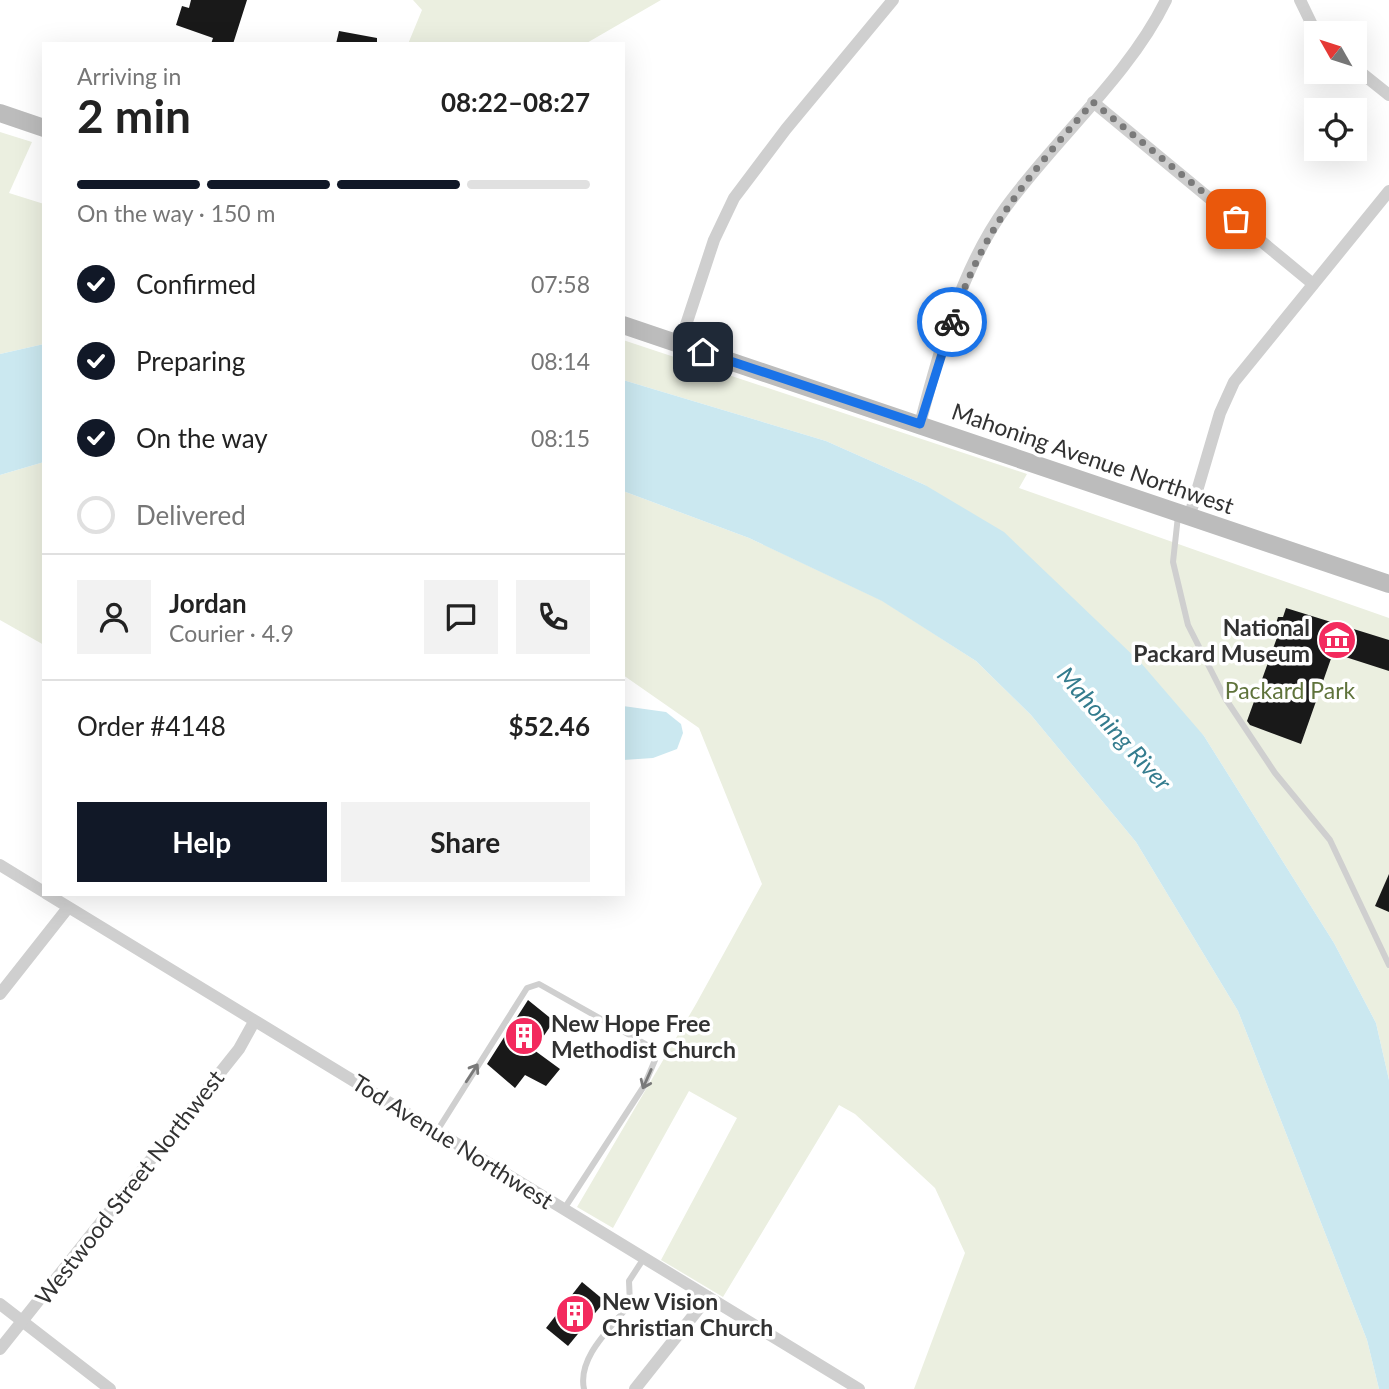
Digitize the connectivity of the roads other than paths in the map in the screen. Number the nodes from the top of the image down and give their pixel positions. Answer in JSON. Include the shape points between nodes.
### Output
{"nodes":[{"id":1,"x":894,"y":0,"type":"edge"},
{"id":2,"x":1166,"y":0,"type":"edge"},
{"id":3,"x":1300,"y":0,"type":"edge"},
{"id":4,"x":1310,"y":21,"type":"edge"},
{"id":5,"x":1367,"y":77,"type":"edge"},
{"id":6,"x":1389,"y":95,"type":"edge"},
{"id":7,"x":1093,"y":102,"type":"junction"},
{"id":8,"x":0,"y":113,"type":"edge"},
{"id":9,"x":42,"y":127,"type":"edge"},
{"id":10,"x":1389,"y":191,"type":"edge"},
{"id":11,"x":1313,"y":284,"type":"junction"},
{"id":12,"x":625,"y":326,"type":"edge"},
{"id":13,"x":680,"y":343,"type":"junction"},
{"id":14,"x":920,"y":424,"type":"junction"},
{"id":15,"x":1184,"y":516,"type":"junction"},
{"id":16,"x":1389,"y":584,"type":"edge"},
{"id":17,"x":0,"y":865,"type":"edge"},
{"id":18,"x":42,"y":891,"type":"edge"},
{"id":19,"x":49,"y":896,"type":"edge"},
{"id":20,"x":67,"y":909,"type":"junction"},
{"id":21,"x":1389,"y":965,"type":"edge"},
{"id":22,"x":0,"y":994,"type":"edge"},
{"id":23,"x":254,"y":1022,"type":"junction"},
{"id":24,"x":437,"y":1131,"type":"junction"},
{"id":25,"x":564,"y":1209,"type":"junction"},
{"id":26,"x":644,"y":1258,"type":"junction"},
{"id":27,"x":708,"y":1297,"type":"junction"},
{"id":28,"x":0,"y":1304,"type":"edge"},
{"id":29,"x":23,"y":1321,"type":"junction"},
{"id":30,"x":0,"y":1349,"type":"edge"},
{"id":31,"x":110,"y":1389,"type":"edge"},
{"id":32,"x":584,"y":1389,"type":"edge"},
{"id":33,"x":635,"y":1389,"type":"edge"},
{"id":34,"x":859,"y":1389,"type":"edge"}],
"edges":[{"from":1,"to":13,"type":"street","via":[[733,198]]},
{"from":2,"to":7,"type":"street","via":[[1144,37]]},
{"from":3,"to":4,"type":"street"},
{"from":5,"to":6,"type":"street"},
{"from":7,"to":11,"type":"street"},
{"from":7,"to":14,"type":"street","via":[[1035,169],[984,242],[966,280]]},
{"from":8,"to":9,"type":"main road"},
{"from":10,"to":11,"type":"street"},
{"from":11,"to":15,"type":"street","via":[[1230,390]]},
{"from":12,"to":13,"type":"main road","name":"Mahoning Avenue Northwest"},
{"from":13,"to":14,"type":"main road","name":"Mahoning Avenue Northwest"},
{"from":14,"to":15,"type":"main road","name":"Mahoning Avenue Northwest"},
{"from":15,"to":16,"type":"main road","name":"Mahoning Avenue Northwest"},
{"from":15,"to":21,"type":"lane","via":[[1173,562],[1188,625],[1225,698],[1275,773],[1330,840]]},
{"from":17,"to":18,"type":"street","name":"Tod Avenue Northwest"},
{"from":19,"to":20,"type":"street","name":"Tod Avenue Northwest"},
{"from":20,"to":22,"type":"street"},
{"from":20,"to":23,"type":"street","name":"Tod Avenue Northwest"},
{"from":23,"to":24,"type":"street","name":"Tod Avenue Northwest"},
{"from":23,"to":29,"type":"street","name":"Westwood Street Northwest","via":[[239,1049]]},
{"from":24,"to":25,"type":"street","name":"Tod Avenue Northwest"},
{"from":24,"to":25,"type":"lane","one_way":true,"via":[[527,988],[539,984],[649,1046],[654,1060],[644,1086]]},
{"from":25,"to":26,"type":"street","name":"Tod Avenue Northwest"},
{"from":26,"to":27,"type":"street","name":"Tod Avenue Northwest"},
{"from":26,"to":32,"type":"lane","via":[[629,1281],[630,1304],[588,1357]]},
{"from":27,"to":33,"type":"street"},
{"from":27,"to":34,"type":"street","name":"Tod Avenue Northwest"},
{"from":28,"to":29,"type":"street"},
{"from":29,"to":30,"type":"street","name":"Westwood Street Northwest"},
{"from":29,"to":31,"type":"street"}]}
